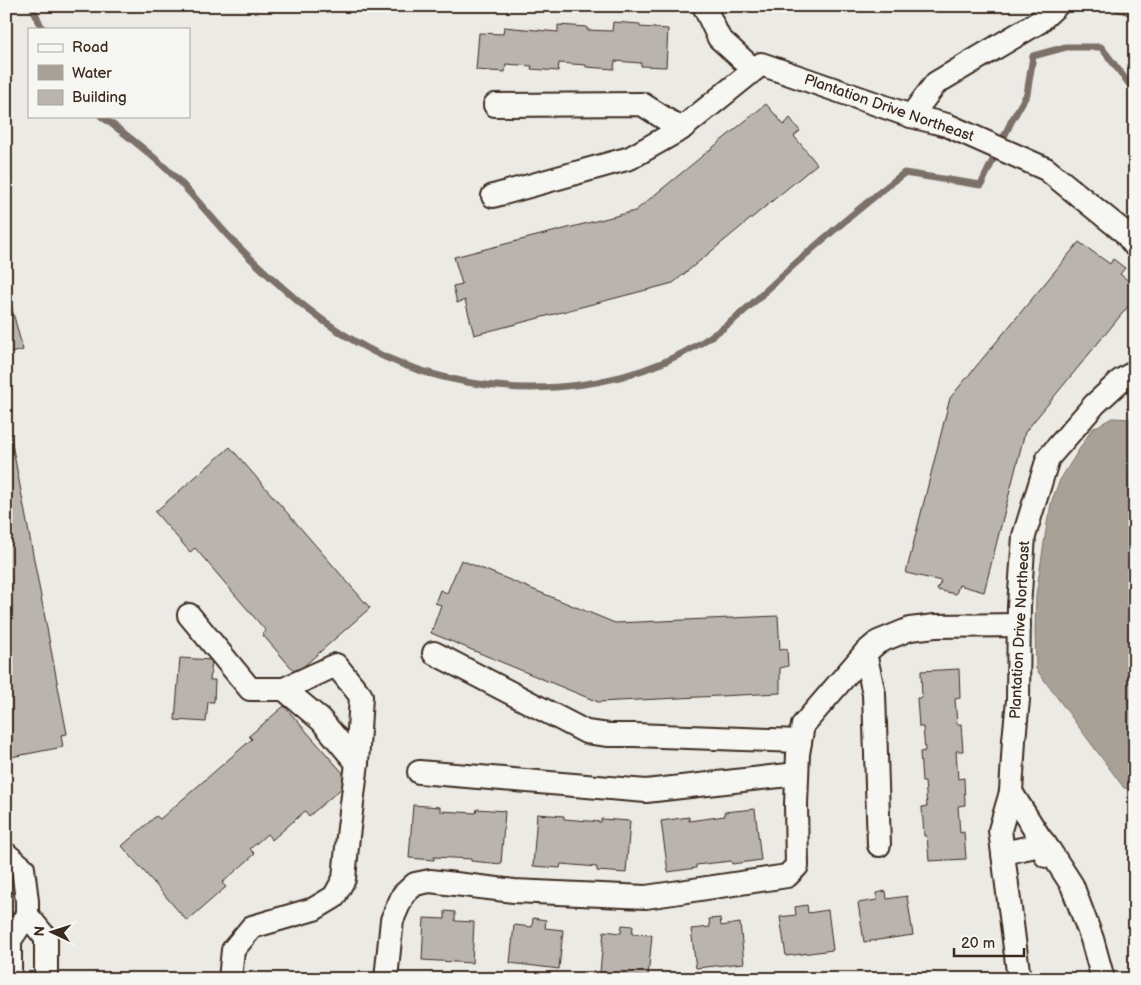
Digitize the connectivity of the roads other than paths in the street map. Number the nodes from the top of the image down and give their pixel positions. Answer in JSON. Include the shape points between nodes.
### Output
{"nodes":[{"id":1,"x":704,"y":6,"type":"edge"},
{"id":2,"x":1056,"y":6,"type":"edge"},
{"id":3,"x":754,"y":70,"type":"junction"},
{"id":4,"x":495,"y":105,"type":"dead end"},
{"id":5,"x":911,"y":116,"type":"junction"},
{"id":6,"x":681,"y":129,"type":"junction"},
{"id":7,"x":493,"y":196,"type":"dead end"},
{"id":8,"x":1135,"y":246,"type":"edge"},
{"id":9,"x":1130,"y":380,"type":"edge"},
{"id":10,"x":189,"y":615,"type":"dead end"},
{"id":11,"x":1019,"y":625,"type":"junction"},
{"id":12,"x":434,"y":653,"type":"dead end"},
{"id":13,"x":865,"y":653,"type":"junction"},
{"id":14,"x":284,"y":689,"type":"junction"},
{"id":15,"x":800,"y":741,"type":"junction"},
{"id":16,"x":357,"y":763,"type":"junction"},
{"id":17,"x":419,"y":772,"type":"dead end"},
{"id":18,"x":797,"y":774,"type":"junction"},
{"id":19,"x":1011,"y":792,"type":"junction"},
{"id":20,"x":1045,"y":844,"type":"junction"},
{"id":21,"x":879,"y":845,"type":"dead end"},
{"id":22,"x":1003,"y":853,"type":"junction"},
{"id":23,"x":6,"y":854,"type":"edge"},
{"id":24,"x":27,"y":915,"type":"junction"},
{"id":25,"x":10,"y":979,"type":"edge"},
{"id":26,"x":46,"y":979,"type":"edge"},
{"id":27,"x":230,"y":979,"type":"edge"},
{"id":28,"x":386,"y":979,"type":"edge"},
{"id":29,"x":1019,"y":979,"type":"edge"},
{"id":30,"x":1103,"y":979,"type":"edge"}],
"edges":[{"from":1,"to":3,"type":"street","via":[[719,38]]},
{"from":2,"to":5,"type":"street","via":[[1039,22],[936,82]]},
{"from":3,"to":5,"type":"street","name":"Plantation Drive Northeast","via":[[761,64]]},
{"from":3,"to":6,"type":"street"},
{"from":4,"to":6,"type":"street","via":[[642,104]]},
{"from":5,"to":8,"type":"street","name":"Plantation Drive Northeast","via":[[947,124],[1046,169],[1124,232]]},
{"from":6,"to":7,"type":"street","via":[[630,158]]},
{"from":9,"to":11,"type":"street","name":"Plantation Drive Northeast","via":[[1095,404],[1048,458],[1024,536]]},
{"from":10,"to":14,"type":"street","via":[[250,689]]},
{"from":11,"to":13,"type":"street","via":[[910,629],[878,642]]},
{"from":11,"to":19,"type":"street","name":"Plantation Drive Northeast","via":[[1018,700]]},
{"from":12,"to":15,"type":"street","via":[[586,732],[609,736]]},
{"from":13,"to":15,"type":"street","via":[[804,725]]},
{"from":13,"to":21,"type":"street","via":[[874,694]]},
{"from":14,"to":16,"type":"street","via":[[321,720]]},
{"from":14,"to":16,"type":"street","via":[[336,665],[361,696]]},
{"from":15,"to":18,"type":"street"},
{"from":16,"to":27,"type":"street","via":[[344,880],[334,897],[314,910],[252,927],[233,950]]},
{"from":17,"to":18,"type":"street","via":[[646,791]]},
{"from":18,"to":28,"type":"street","via":[[797,866],[787,876],[646,897],[514,891],[430,881],[415,884],[403,895],[392,920]]},
{"from":19,"to":20,"type":"street"},
{"from":19,"to":22,"type":"street","name":"Plantation Drive Northeast","via":[[1000,830]]},
{"from":20,"to":22,"type":"street"},
{"from":20,"to":30,"type":"street","via":[[1046,861],[1062,881],[1072,885]]},
{"from":22,"to":29,"type":"street","name":"Plantation Drive Northeast"},
{"from":23,"to":24,"type":"street","via":[[23,868]]},
{"from":24,"to":25,"type":"street","via":[[10,940]]},
{"from":24,"to":26,"type":"street","via":[[46,938]]}]}
